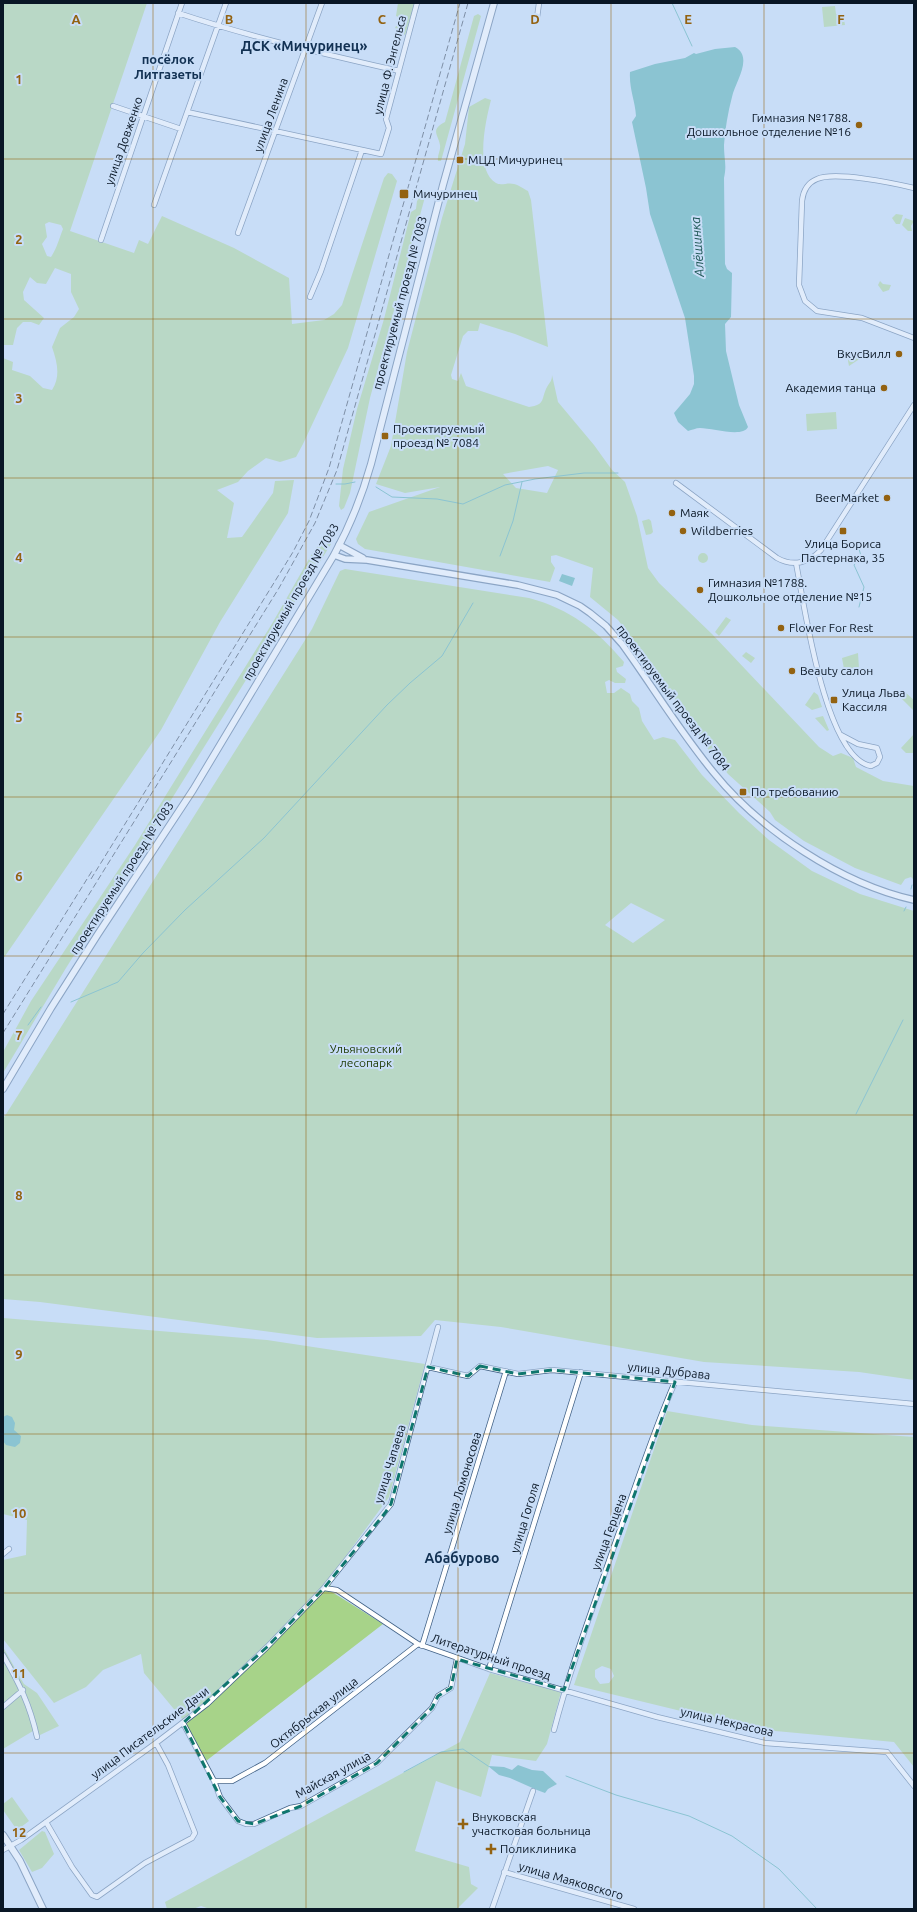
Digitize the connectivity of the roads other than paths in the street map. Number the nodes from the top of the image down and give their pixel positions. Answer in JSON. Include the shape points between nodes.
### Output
{"nodes":[{"id":1,"x":182,"y":3,"type":"edge"},
{"id":2,"x":226,"y":3,"type":"edge"},
{"id":3,"x":322,"y":3,"type":"edge"},
{"id":4,"x":416,"y":3,"type":"edge"},
{"id":5,"x":494,"y":3,"type":"edge"},
{"id":6,"x":539,"y":3,"type":"edge"},
{"id":7,"x":178,"y":13,"type":"junction"},
{"id":8,"x":537,"y":18,"type":"dead end"},
{"id":9,"x":218,"y":26,"type":"junction"},
{"id":10,"x":305,"y":49,"type":"junction"},
{"id":11,"x":399,"y":71,"type":"junction"},
{"id":12,"x":113,"y":106,"type":"dead end"},
{"id":13,"x":187,"y":112,"type":"junction"},
{"id":14,"x":143,"y":116,"type":"junction"},
{"id":15,"x":182,"y":129,"type":"junction"},
{"id":16,"x":276,"y":131,"type":"junction"},
{"id":17,"x":362,"y":150,"type":"junction"},
{"id":18,"x":914,"y":188,"type":"edge"},
{"id":19,"x":154,"y":204,"type":"dead end"},
{"id":20,"x":238,"y":233,"type":"dead end"},
{"id":21,"x":100,"y":240,"type":"dead end"},
{"id":22,"x":310,"y":297,"type":"dead end"},
{"id":23,"x":914,"y":338,"type":"edge"},
{"id":24,"x":914,"y":405,"type":"edge"},
{"id":25,"x":676,"y":483,"type":"dead end"},
{"id":26,"x":339,"y":545,"type":"junction"},
{"id":27,"x":334,"y":555,"type":"junction"},
{"id":28,"x":367,"y":560,"type":"junction"},
{"id":29,"x":796,"y":563,"type":"junction"},
{"id":30,"x":841,"y":735,"type":"junction"},
{"id":31,"x":914,"y":900,"type":"edge"},
{"id":32,"x":3,"y":1089,"type":"edge"},
{"id":33,"x":438,"y":1327,"type":"dead end"},
{"id":34,"x":428,"y":1367,"type":"junction"},
{"id":35,"x":506,"y":1371,"type":"junction"},
{"id":36,"x":581,"y":1372,"type":"junction"},
{"id":37,"x":675,"y":1382,"type":"junction"},
{"id":38,"x":914,"y":1404,"type":"edge"},
{"id":39,"x":9,"y":1549,"type":"dead end"},
{"id":40,"x":3,"y":1554,"type":"edge"},
{"id":41,"x":324,"y":1588,"type":"junction"},
{"id":42,"x":420,"y":1645,"type":"junction"},
{"id":43,"x":3,"y":1655,"type":"edge"},
{"id":44,"x":457,"y":1659,"type":"junction"},
{"id":45,"x":489,"y":1669,"type":"junction"},
{"id":46,"x":23,"y":1690,"type":"junction"},
{"id":47,"x":564,"y":1690,"type":"junction"},
{"id":48,"x":571,"y":1692,"type":"joint"},
{"id":49,"x":3,"y":1707,"type":"edge"},
{"id":50,"x":183,"y":1723,"type":"junction"},
{"id":51,"x":554,"y":1730,"type":"dead end"},
{"id":52,"x":38,"y":1737,"type":"dead end"},
{"id":53,"x":156,"y":1743,"type":"junction"},
{"id":54,"x":214,"y":1781,"type":"junction"},
{"id":55,"x":914,"y":1786,"type":"edge"},
{"id":56,"x":533,"y":1792,"type":"dead end"},
{"id":57,"x":46,"y":1822,"type":"junction"},
{"id":58,"x":3,"y":1835,"type":"edge"},
{"id":59,"x":10,"y":1846,"type":"junction"},
{"id":60,"x":3,"y":1850,"type":"edge"},
{"id":61,"x":504,"y":1872,"type":"junction"},
{"id":62,"x":43,"y":1909,"type":"edge"},
{"id":63,"x":492,"y":1909,"type":"edge"},
{"id":64,"x":634,"y":1909,"type":"edge"}],
"edges":[{"from":1,"to":7,"type":"street","name":"улица Довженко"},
{"from":2,"to":9,"type":"street"},
{"from":3,"to":10,"type":"street","name":"улица Ленина"},
{"from":4,"to":11,"type":"street","name":"улица Ф. Энгельса"},
{"from":5,"to":26,"type":"main road","name":"проектируемый проезд № 7083","via":[[439,198],[364,487]]},
{"from":6,"to":8,"type":"street"},
{"from":7,"to":9,"type":"street"},
{"from":7,"to":14,"type":"street","name":"улица Довженко"},
{"from":9,"to":10,"type":"street"},
{"from":9,"to":13,"type":"street"},
{"from":10,"to":11,"type":"street"},
{"from":10,"to":16,"type":"street","name":"улица Ленина"},
{"from":11,"to":17,"type":"street","name":"улица Ф. Энгельса","via":[[386,119],[389,128],[381,154]]},
{"from":12,"to":14,"type":"street"},
{"from":13,"to":15,"type":"street"},
{"from":13,"to":16,"type":"street"},
{"from":14,"to":15,"type":"street"},
{"from":14,"to":21,"type":"street","name":"улица Довженко"},
{"from":15,"to":19,"type":"street"},
{"from":16,"to":17,"type":"street"},
{"from":16,"to":20,"type":"street","name":"улица Ленина"},
{"from":17,"to":22,"type":"street"},
{"from":18,"to":23,"type":"street","via":[[832,176],[817,179],[810,184],[802,201],[799,285],[807,304],[817,311],[862,318]]},
{"from":24,"to":29,"type":"street","via":[[821,550],[808,560]]},
{"from":25,"to":29,"type":"street","via":[[774,556],[783,561]]},
{"from":26,"to":27,"type":"main road","name":"проектируемый проезд № 7083"},
{"from":26,"to":28,"type":"street","name":"проектируемый проезд № 7084"},
{"from":27,"to":28,"type":"street","name":"проектируемый проезд № 7084"},
{"from":27,"to":32,"type":"main road","name":"проектируемый проезд № 7083","via":[[193,790],[50,1008]]},
{"from":28,"to":31,"type":"street","name":"проектируемый проезд № 7084","via":[[538,590],[557,595],[580,606],[606,626],[622,644],[715,774],[734,796],[766,825],[840,872]]},
{"from":29,"to":30,"type":"street","via":[[821,684]]},
{"from":30,"to":30,"type":"street","via":[[845,744],[861,761],[868,765],[877,763],[880,756],[877,748],[858,744]]},
{"from":33,"to":34,"type":"street","name":"улица Чапаева"},
{"from":34,"to":35,"type":"street","name":"улица Дубрава","via":[[468,1376],[480,1366]]},
{"from":34,"to":41,"type":"street","name":"улица Чапаева","via":[[390,1504]]},
{"from":35,"to":36,"type":"street","name":"улица Дубрава","via":[[518,1374],[552,1370]]},
{"from":35,"to":42,"type":"street","name":"улица Ломоносова"},
{"from":36,"to":37,"type":"street","name":"улица Дубрава"},
{"from":36,"to":45,"type":"street","name":"улица Гоголя"},
{"from":37,"to":38,"type":"street","name":"улица Дубрава"},
{"from":37,"to":47,"type":"street","name":"улица Герцена","via":[[659,1420]]},
{"from":39,"to":40,"type":"street"},
{"from":41,"to":42,"type":"street","name":"Литературный проезд","via":[[337,1590]]},
{"from":41,"to":50,"type":"street","name":"улица Писательские Дачи","via":[[268,1647]]},
{"from":42,"to":44,"type":"street","name":"Литературный проезд"},
{"from":42,"to":54,"type":"street","name":"Октябрьская улица","via":[[265,1763],[232,1781]]},
{"from":43,"to":46,"type":"street"},
{"from":44,"to":45,"type":"street","name":"Литературный проезд"},
{"from":44,"to":54,"type":"street","name":"Майская улица","via":[[451,1688],[438,1696],[432,1708],[377,1763],[307,1802],[254,1824],[246,1824],[238,1821],[220,1797]]},
{"from":45,"to":47,"type":"street","name":"Литературный проезд"},
{"from":46,"to":49,"type":"street"},
{"from":46,"to":52,"type":"street"},
{"from":47,"to":48,"type":"street","name":"Литературный проезд"},
{"from":47,"to":51,"type":"street","name":"улица Герцена"},
{"from":48,"to":55,"type":"street","name":"улица Некрасова","via":[[657,1717],[765,1743],[887,1752]]},
{"from":50,"to":53,"type":"street","name":"улица Писательские Дачи"},
{"from":50,"to":54,"type":"street","name":"Майская улица"},
{"from":53,"to":57,"type":"street","name":"улица Писательские Дачи"},
{"from":53,"to":57,"type":"street","via":[[168,1765],[195,1833],[192,1838],[145,1864],[97,1897],[92,1895],[72,1867]]},
{"from":56,"to":61,"type":"street"},
{"from":57,"to":59,"type":"street","name":"улица Писательские Дачи"},
{"from":58,"to":59,"type":"main road"},
{"from":59,"to":60,"type":"street","name":"улица Писательские Дачи"},
{"from":59,"to":62,"type":"main road"},
{"from":61,"to":63,"type":"street"},
{"from":61,"to":64,"type":"street","name":"улица Маяковского"}]}
